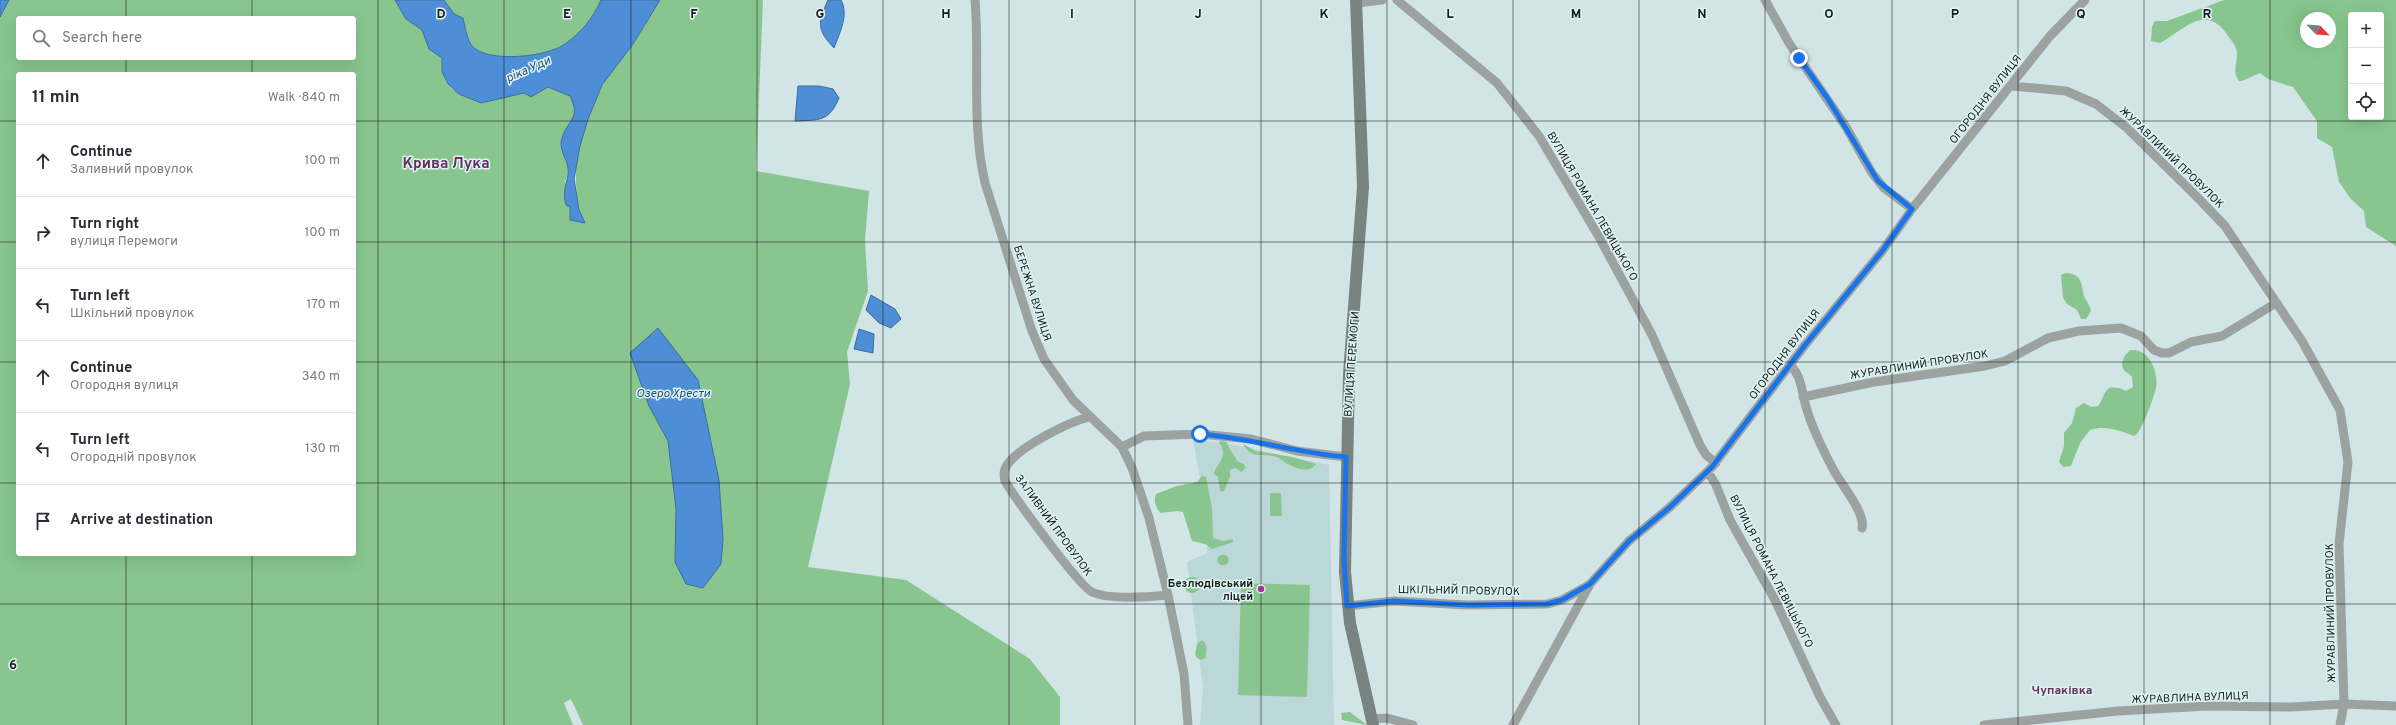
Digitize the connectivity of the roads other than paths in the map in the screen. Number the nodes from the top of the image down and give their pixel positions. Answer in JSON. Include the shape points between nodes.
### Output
{"nodes":[{"id":1,"x":975,"y":0,"type":"edge"},
{"id":2,"x":1382,"y":0,"type":"edge"},
{"id":3,"x":1397,"y":0,"type":"edge"},
{"id":4,"x":1764,"y":0,"type":"edge"},
{"id":5,"x":2085,"y":0,"type":"edge"},
{"id":6,"x":1357,"y":1,"type":"edge"},
{"id":7,"x":2012,"y":86,"type":"junction"},
{"id":8,"x":1912,"y":209,"type":"junction"},
{"id":9,"x":2276,"y":304,"type":"junction"},
{"id":10,"x":1790,"y":365,"type":"junction"},
{"id":11,"x":1803,"y":397,"type":"junction"},
{"id":12,"x":1089,"y":417,"type":"junction"},
{"id":13,"x":1122,"y":447,"type":"junction"},
{"id":14,"x":1346,"y":457,"type":"junction"},
{"id":15,"x":1716,"y":463,"type":"junction"},
{"id":16,"x":1708,"y":472,"type":"junction"},
{"id":17,"x":1862,"y":528,"type":"dead end"},
{"id":18,"x":1590,"y":584,"type":"junction"},
{"id":19,"x":1168,"y":595,"type":"junction"},
{"id":20,"x":1347,"y":606,"type":"junction"},
{"id":21,"x":2344,"y":704,"type":"junction"},
{"id":22,"x":2396,"y":706,"type":"edge"},
{"id":23,"x":1373,"y":722,"type":"edge"},
{"id":24,"x":1188,"y":725,"type":"edge"},
{"id":25,"x":1413,"y":725,"type":"edge"},
{"id":26,"x":1513,"y":725,"type":"edge"},
{"id":27,"x":1836,"y":725,"type":"edge"},
{"id":28,"x":1984,"y":725,"type":"edge"},
{"id":29,"x":2340,"y":725,"type":"edge"}],
"edges":[{"from":1,"to":12,"type":"street","name":"БЕРЕЖНА ВУЛИЦЯ","via":[[978,42],[976,110],[980,159],[985,183],[1036,342],[1056,379]]},
{"from":2,"to":6,"type":"street"},
{"from":3,"to":15,"type":"street","name":"ВУЛИЦЯ РОМАНА ЛЕВИЦЬКОГО","via":[[1497,83],[1539,136],[1599,237],[1652,335],[1700,445],[1706,455]]},
{"from":4,"to":8,"type":"street","via":[[1878,181]]},
{"from":5,"to":7,"type":"street","name":"ОГОРОДНЯ ВУЛИЦЯ","via":[[2050,36]]},
{"from":6,"to":14,"type":"street","name":"ВУЛИЦЯ ПЕРЕМОГИ","via":[[1363,187],[1349,374]]},
{"from":7,"to":8,"type":"street","name":"ОГОРОДНЯ ВУЛИЦЯ"},
{"from":7,"to":9,"type":"street","name":"ЖУРАВЛИНИЙ ПРОВУЛОК","via":[[2054,89],[2080,95],[2127,128],[2225,226]]},
{"from":8,"to":10,"type":"street","name":"ОГОРОДНЯ ВУЛИЦЯ","via":[[1883,250]]},
{"from":9,"to":11,"type":"street","name":"ЖУРАВЛИНИЙ ПРОВУЛОК","via":[[2222,336],[2191,342],[2169,353],[2154,350],[2141,336],[2122,328],[2079,331],[2048,338],[2004,360],[1985,366],[1874,382]]},
{"from":9,"to":21,"type":"street","name":"ЖУРАВЛИНИЙ ПРОВУЛОК","via":[[2310,355],[2342,418],[2348,462],[2339,544]]},
{"from":10,"to":11,"type":"street","via":[[1799,376]]},
{"from":10,"to":15,"type":"street","name":"ОГОРОДНЯ ВУЛИЦЯ"},
{"from":11,"to":17,"type":"street","via":[[1809,417],[1833,468],[1861,514],[1864,522]]},
{"from":12,"to":13,"type":"street","name":"БЕРЕЖНА ВУЛИЦЯ"},
{"from":12,"to":19,"type":"street","name":"ЗАЛИВНИЙ ПРОВУЛОК","via":[[1063,426],[1020,454],[1006,466],[1005,481],[1088,589],[1095,593],[1134,597]]},
{"from":13,"to":14,"type":"street","via":[[1144,436],[1200,434],[1250,439],[1297,451]]},
{"from":13,"to":19,"type":"street","name":"БЕРЕЖНА ВУЛИЦЯ","via":[[1149,518]]},
{"from":14,"to":20,"type":"street","name":"ВУЛИЦЯ ПЕРЕМОГИ","via":[[1344,559]]},
{"from":15,"to":16,"type":"street","name":"ОГОРОДНЯ ВУЛИЦЯ"},
{"from":16,"to":18,"type":"street","name":"ОГОРОДНЯ ВУЛИЦЯ","via":[[1629,541]]},
{"from":16,"to":27,"type":"street","name":"ВУЛИЦЯ РОМАНА ЛЕВИЦЬКОГО","via":[[1730,520],[1771,591],[1820,697]]},
{"from":18,"to":20,"type":"street","name":"ШКІЛЬНИЙ ПРОВУЛОК","via":[[1562,600],[1547,604],[1467,605],[1394,601]]},
{"from":18,"to":26,"type":"street","name":"ОГОРОДНЯ ВУЛИЦЯ"},
{"from":19,"to":24,"type":"street","name":"БЕРЕЖНА ВУЛИЦЯ","via":[[1184,674]]},
{"from":20,"to":23,"type":"street","name":"ВУЛИЦЯ ПЕРЕМОГИ"},
{"from":21,"to":22,"type":"street","name":"ЖУРАВЛИНА ВУЛИЦЯ"},
{"from":21,"to":28,"type":"street","name":"ЖУРАВЛИНА ВУЛИЦЯ","via":[[2291,707],[2208,706],[2118,711]]},
{"from":21,"to":29,"type":"street","name":"ЖУРАВЛИНИЙ ПРОВУЛОК"},
{"from":23,"to":25,"type":"street","via":[[1387,718]]}]}
